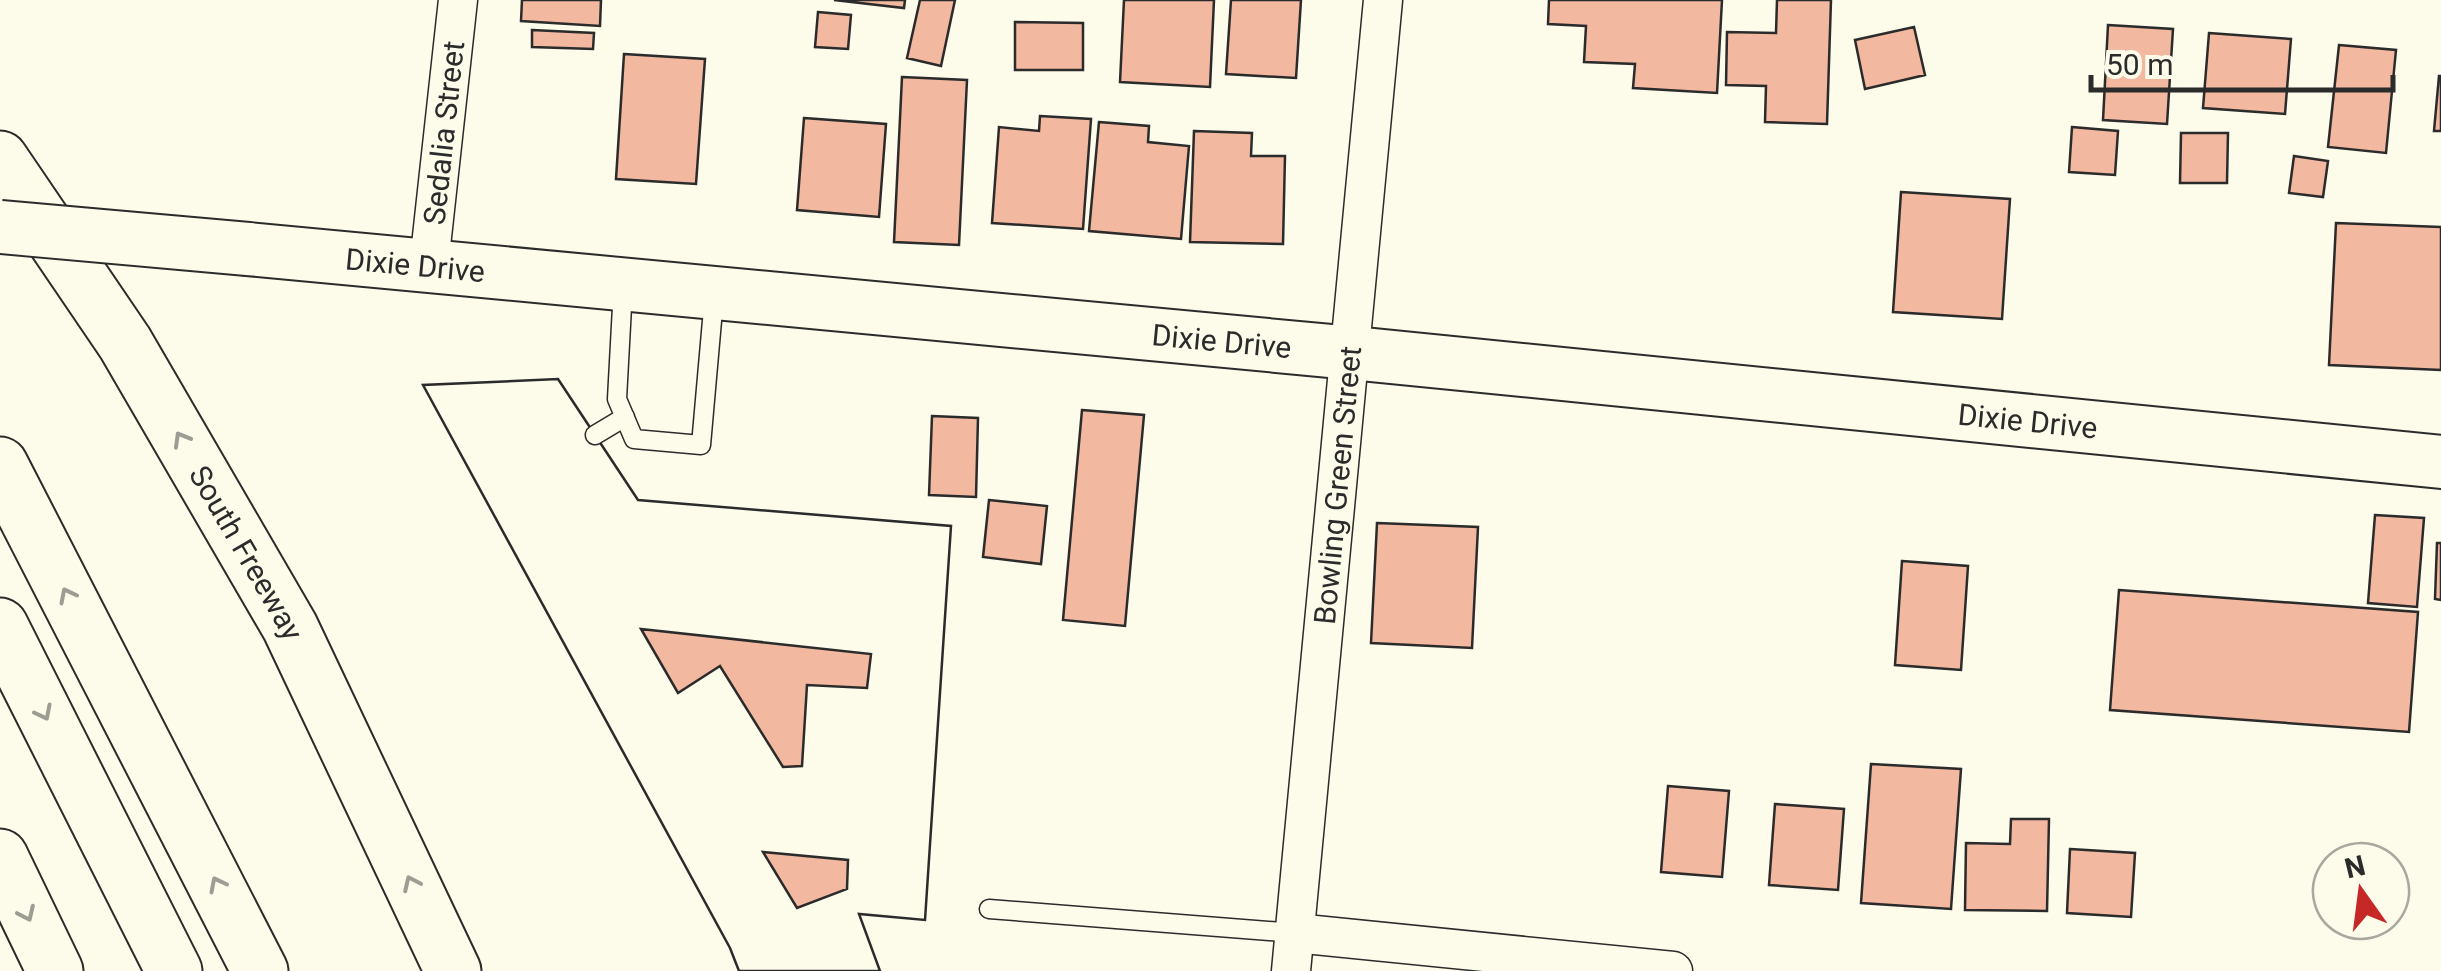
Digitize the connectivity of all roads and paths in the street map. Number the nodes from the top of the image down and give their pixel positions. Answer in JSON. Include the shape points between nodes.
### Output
{"nodes":[{"id":1,"x":458,"y":0,"type":"edge"},
{"id":2,"x":1383,"y":0,"type":"edge"},
{"id":3,"x":0,"y":159,"type":"edge"},
{"id":4,"x":0,"y":227,"type":"edge"},
{"id":5,"x":429,"y":264,"type":"junction"},
{"id":6,"x":624,"y":282,"type":"junction"},
{"id":7,"x":715,"y":292,"type":"junction"},
{"id":8,"x":1352,"y":353,"type":"junction"},
{"id":9,"x":625,"y":417,"type":"junction"},
{"id":10,"x":595,"y":435,"type":"dead end"},
{"id":11,"x":2441,"y":462,"type":"edge"},
{"id":12,"x":0,"y":466,"type":"edge"},
{"id":13,"x":0,"y":626,"type":"edge"},
{"id":14,"x":0,"y":857,"type":"edge"},
{"id":15,"x":989,"y":909,"type":"dead end"},
{"id":16,"x":1295,"y":933,"type":"junction"},
{"id":17,"x":55,"y":971,"type":"edge"},
{"id":18,"x":174,"y":971,"type":"edge"},
{"id":19,"x":260,"y":971,"type":"edge"},
{"id":20,"x":453,"y":971,"type":"edge"},
{"id":21,"x":1291,"y":971,"type":"edge"},
{"id":22,"x":1673,"y":971,"type":"edge"}],
"edges":[{"from":1,"to":5,"type":"street","name":"Sedalia Street"},
{"from":2,"to":8,"type":"street","name":"Bowling Green Street"},
{"from":20,"to":3,"type":"highway","name":"South Freeway","one_way":true,"via":[[290,628],[125,343]]},
{"from":4,"to":5,"type":"street","name":"Dixie Drive","bridge":true},
{"from":5,"to":6,"type":"street","name":"Dixie Drive"},
{"from":6,"to":7,"type":"street","name":"Dixie Drive"},
{"from":6,"to":9,"type":"lane","via":[[617,399]]},
{"from":7,"to":8,"type":"street","name":"Dixie Drive"},
{"from":7,"to":9,"type":"lane","via":[[700,446],[634,438]]},
{"from":8,"to":11,"type":"street","name":"Dixie Drive"},
{"from":8,"to":16,"type":"street","name":"Bowling Green Street"},
{"from":9,"to":10,"type":"lane"},
{"from":19,"to":12,"type":"highway","one_way":true},
{"from":13,"to":18,"type":"highway","one_way":true},
{"from":14,"to":17,"type":"highway","one_way":true},
{"from":15,"to":16,"type":"lane"},
{"from":16,"to":21,"type":"street","name":"Bowling Green Street"},
{"from":16,"to":22,"type":"street"}]}
